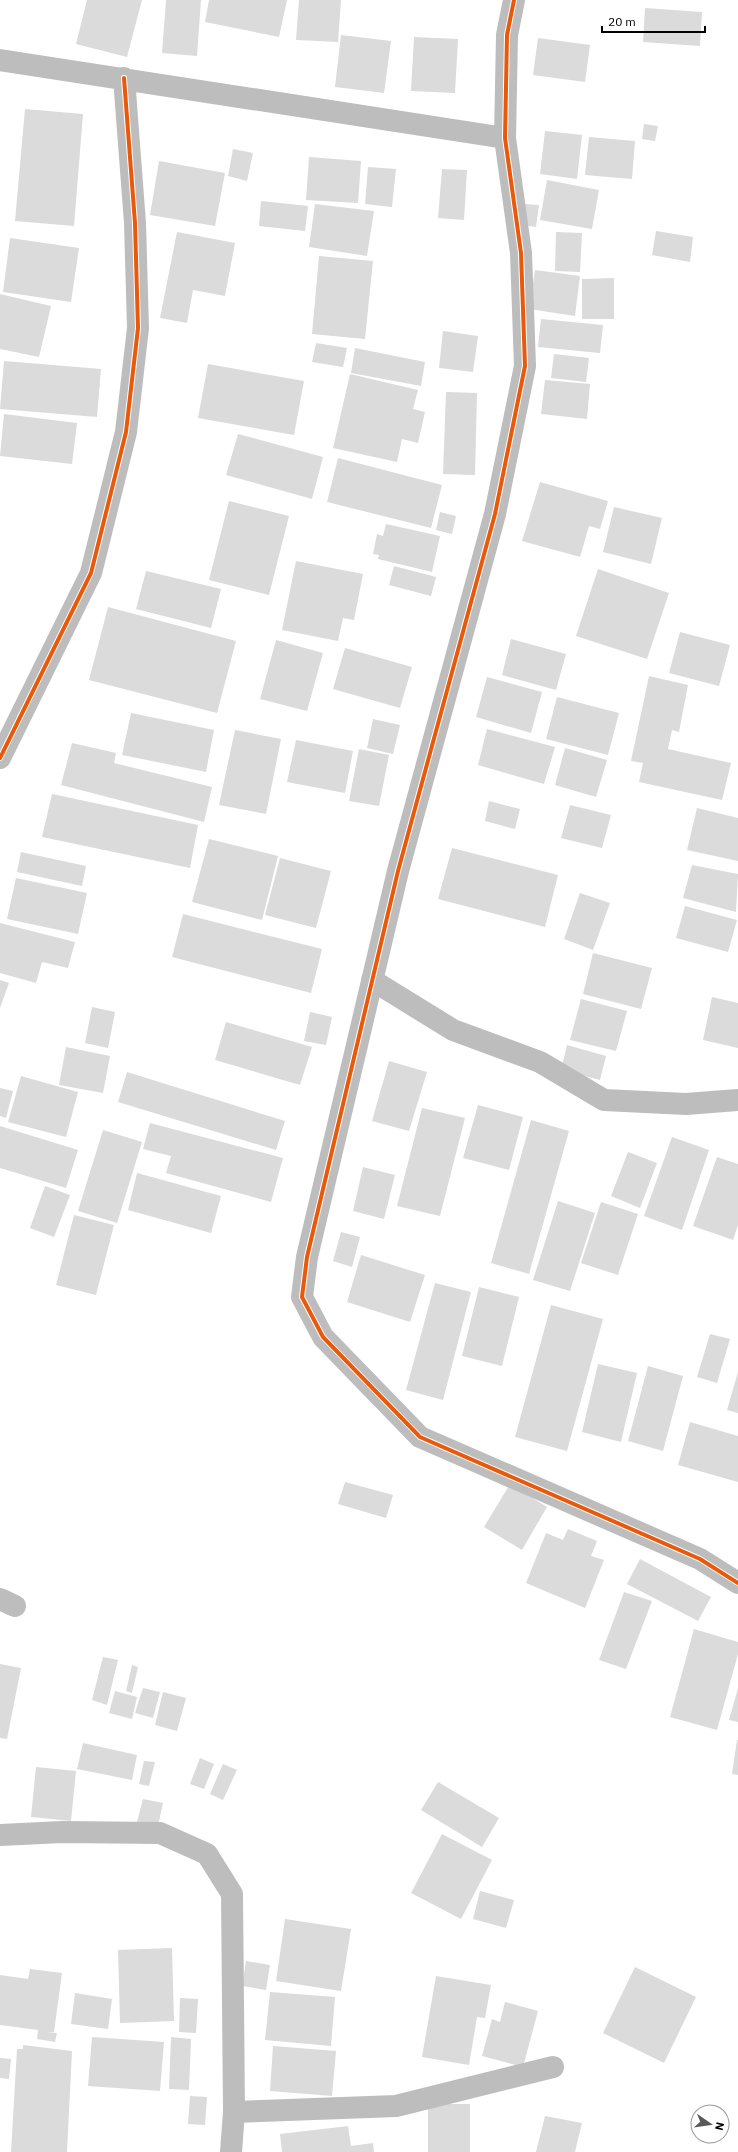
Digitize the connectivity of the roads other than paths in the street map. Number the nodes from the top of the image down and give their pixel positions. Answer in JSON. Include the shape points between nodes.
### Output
{"nodes":[{"id":1,"x":514,"y":0,"type":"edge"},
{"id":2,"x":0,"y":60,"type":"edge"},
{"id":3,"x":124,"y":78,"type":"junction"},
{"id":4,"x":505,"y":138,"type":"junction"},
{"id":5,"x":0,"y":758,"type":"edge"},
{"id":6,"x":372,"y":980,"type":"junction"},
{"id":7,"x":738,"y":1100,"type":"edge"},
{"id":8,"x":738,"y":1583,"type":"edge"},
{"id":9,"x":0,"y":1835,"type":"edge"},
{"id":10,"x":553,"y":2068,"type":"dead end"},
{"id":11,"x":234,"y":2112,"type":"junction"},
{"id":12,"x":231,"y":2152,"type":"edge"}],
"edges":[{"from":1,"to":4,"type":"street","via":[[507,35]]},
{"from":2,"to":3,"type":"street"},
{"from":3,"to":4,"type":"street"},
{"from":3,"to":5,"type":"street","via":[[135,223],[138,328],[126,432],[91,572]]},
{"from":4,"to":6,"type":"street","via":[[521,253],[525,366],[495,514],[400,864]]},
{"from":6,"to":7,"type":"street","via":[[453,1030],[540,1062],[604,1100],[686,1104]]},
{"from":6,"to":8,"type":"street","via":[[307,1257],[302,1297],[323,1337],[420,1438],[700,1559]]},
{"from":9,"to":11,"type":"street","via":[[62,1832],[160,1833],[208,1854],[232,1894]]},
{"from":10,"to":11,"type":"street","via":[[396,2106]]},
{"from":11,"to":12,"type":"street"}]}
